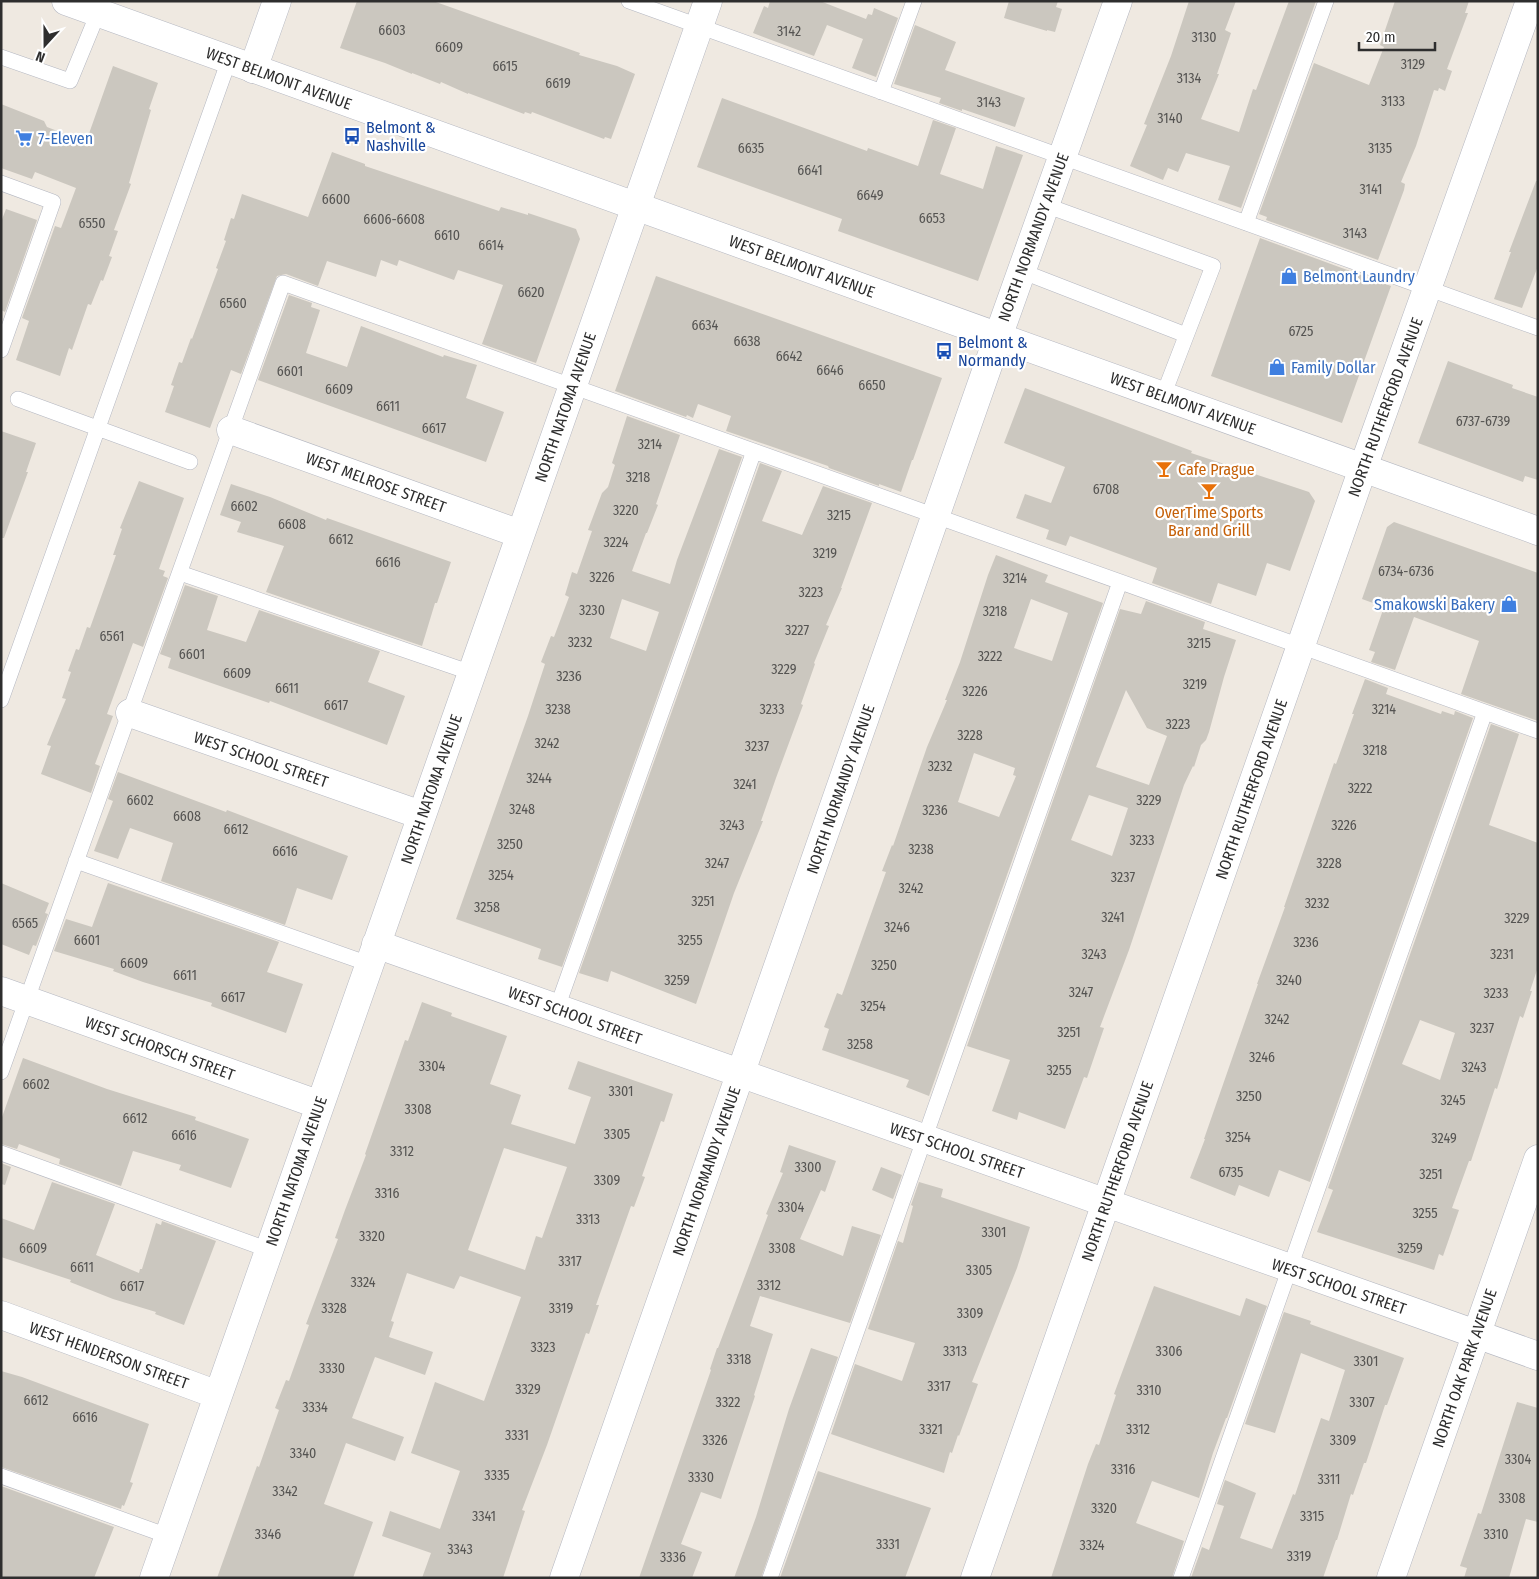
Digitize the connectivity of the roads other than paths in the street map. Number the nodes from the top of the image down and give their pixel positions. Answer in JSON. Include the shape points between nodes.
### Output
{"nodes":[{"id":1,"x":276,"y":1,"type":"edge"},
{"id":2,"x":629,"y":1,"type":"edge"},
{"id":3,"x":708,"y":1,"type":"edge"},
{"id":4,"x":914,"y":1,"type":"edge"},
{"id":5,"x":1118,"y":1,"type":"edge"},
{"id":6,"x":1326,"y":1,"type":"edge"},
{"id":7,"x":1530,"y":1,"type":"edge"},
{"id":8,"x":82,"y":6,"type":"edge"},
{"id":9,"x":699,"y":27,"type":"junction"},
{"id":10,"x":1,"y":57,"type":"edge"},
{"id":11,"x":241,"y":64,"type":"junction"},
{"id":12,"x":881,"y":92,"type":"junction"},
{"id":13,"x":1062,"y":157,"type":"junction"},
{"id":14,"x":1,"y":183,"type":"edge"},
{"id":15,"x":1045,"y":205,"type":"junction"},
{"id":16,"x":635,"y":206,"type":"junction"},
{"id":17,"x":1246,"y":223,"type":"junction"},
{"id":18,"x":1021,"y":271,"type":"junction"},
{"id":19,"x":1427,"y":289,"type":"junction"},
{"id":20,"x":1538,"y":328,"type":"edge"},
{"id":21,"x":1186,"y":335,"type":"junction"},
{"id":22,"x":998,"y":337,"type":"junction"},
{"id":23,"x":1,"y":350,"type":"edge"},
{"id":24,"x":572,"y":386,"type":"junction"},
{"id":25,"x":1163,"y":396,"type":"junction"},
{"id":26,"x":18,"y":399,"type":"dead end"},
{"id":27,"x":98,"y":428,"type":"junction"},
{"id":28,"x":231,"y":430,"type":"junction"},
{"id":29,"x":754,"y":451,"type":"junction"},
{"id":30,"x":190,"y":462,"type":"dead end"},
{"id":31,"x":1363,"y":468,"type":"junction"},
{"id":32,"x":935,"y":516,"type":"junction"},
{"id":33,"x":1538,"y":531,"type":"edge"},
{"id":34,"x":520,"y":534,"type":"junction"},
{"id":35,"x":180,"y":573,"type":"junction"},
{"id":36,"x":1120,"y":582,"type":"junction"},
{"id":37,"x":1301,"y":646,"type":"junction"},
{"id":38,"x":472,"y":673,"type":"junction"},
{"id":39,"x":1,"y":700,"type":"edge"},
{"id":40,"x":1485,"y":712,"type":"junction"},
{"id":41,"x":130,"y":713,"type":"junction"},
{"id":42,"x":1538,"y":731,"type":"edge"},
{"id":43,"x":421,"y":816,"type":"junction"},
{"id":44,"x":76,"y":861,"type":"junction"},
{"id":45,"x":372,"y":954,"type":"junction"},
{"id":46,"x":1,"y":991,"type":"edge"},
{"id":47,"x":27,"y":1000,"type":"junction"},
{"id":48,"x":557,"y":1008,"type":"junction"},
{"id":49,"x":1,"y":1072,"type":"edge"},
{"id":50,"x":740,"y":1074,"type":"junction"},
{"id":51,"x":320,"y":1105,"type":"junction"},
{"id":52,"x":924,"y":1139,"type":"junction"},
{"id":53,"x":1,"y":1153,"type":"edge"},
{"id":54,"x":1538,"y":1159,"type":"edge"},
{"id":55,"x":1106,"y":1203,"type":"junction"},
{"id":56,"x":269,"y":1250,"type":"junction"},
{"id":57,"x":1290,"y":1269,"type":"junction"},
{"id":58,"x":1,"y":1315,"type":"edge"},
{"id":59,"x":1476,"y":1335,"type":"junction"},
{"id":60,"x":1538,"y":1356,"type":"edge"},
{"id":61,"x":218,"y":1395,"type":"junction"},
{"id":62,"x":1,"y":1476,"type":"edge"},
{"id":63,"x":168,"y":1536,"type":"junction"},
{"id":64,"x":154,"y":1578,"type":"edge"},
{"id":65,"x":564,"y":1578,"type":"edge"},
{"id":66,"x":770,"y":1578,"type":"edge"},
{"id":67,"x":975,"y":1578,"type":"edge"},
{"id":68,"x":1181,"y":1578,"type":"edge"},
{"id":69,"x":1391,"y":1578,"type":"edge"}],
"edges":[{"from":1,"to":11,"type":"street"},
{"from":2,"to":9,"type":"lane"},
{"from":3,"to":9,"type":"street","name":"NORTH NATOMA AVENUE"},
{"from":4,"to":12,"type":"lane"},
{"from":5,"to":13,"type":"street","name":"NORTH NORMANDY AVENUE"},
{"from":6,"to":17,"type":"lane"},
{"from":7,"to":19,"type":"street","name":"NORTH RUTHERFORD AVENUE"},
{"from":8,"to":10,"type":"lane","via":[[70,81]]},
{"from":8,"to":11,"type":"street","name":"WEST BELMONT AVENUE"},
{"from":9,"to":12,"type":"lane"},
{"from":9,"to":16,"type":"street","name":"NORTH NATOMA AVENUE"},
{"from":11,"to":16,"type":"street","name":"WEST BELMONT AVENUE"},
{"from":11,"to":27,"type":"lane"},
{"from":12,"to":13,"type":"lane"},
{"from":13,"to":15,"type":"street","name":"NORTH NORMANDY AVENUE"},
{"from":13,"to":17,"type":"lane"},
{"from":14,"to":23,"type":"lane","via":[[54,202]]},
{"from":15,"to":18,"type":"street","name":"NORTH NORMANDY AVENUE"},
{"from":15,"to":21,"type":"lane","via":[[1212,266]]},
{"from":16,"to":22,"type":"street","name":"WEST BELMONT AVENUE"},
{"from":16,"to":24,"type":"street","name":"NORTH NATOMA AVENUE"},
{"from":17,"to":19,"type":"lane"},
{"from":18,"to":21,"type":"lane"},
{"from":18,"to":22,"type":"street","name":"NORTH NORMANDY AVENUE"},
{"from":19,"to":20,"type":"lane"},
{"from":19,"to":31,"type":"street","name":"NORTH RUTHERFORD AVENUE"},
{"from":21,"to":25,"type":"lane"},
{"from":22,"to":25,"type":"street","name":"WEST BELMONT AVENUE"},
{"from":22,"to":32,"type":"street","name":"NORTH NORMANDY AVENUE"},
{"from":24,"to":28,"type":"lane","via":[[283,283]]},
{"from":24,"to":29,"type":"lane"},
{"from":24,"to":34,"type":"street","name":"NORTH NATOMA AVENUE"},
{"from":25,"to":31,"type":"street","name":"WEST BELMONT AVENUE"},
{"from":26,"to":27,"type":"lane"},
{"from":27,"to":30,"type":"lane"},
{"from":27,"to":39,"type":"lane"},
{"from":28,"to":34,"type":"street","name":"WEST MELROSE STREET"},
{"from":28,"to":35,"type":"lane"},
{"from":29,"to":32,"type":"lane"},
{"from":29,"to":48,"type":"lane"},
{"from":31,"to":33,"type":"street","name":"WEST BELMONT AVENUE"},
{"from":31,"to":37,"type":"street","name":"NORTH RUTHERFORD AVENUE"},
{"from":32,"to":36,"type":"lane"},
{"from":32,"to":50,"type":"street","name":"NORTH NORMANDY AVENUE"},
{"from":34,"to":38,"type":"street","name":"NORTH NATOMA AVENUE"},
{"from":35,"to":38,"type":"lane"},
{"from":35,"to":41,"type":"lane"},
{"from":36,"to":37,"type":"lane"},
{"from":36,"to":52,"type":"lane"},
{"from":37,"to":40,"type":"lane"},
{"from":37,"to":55,"type":"street","name":"NORTH RUTHERFORD AVENUE"},
{"from":38,"to":43,"type":"street","name":"NORTH NATOMA AVENUE"},
{"from":40,"to":42,"type":"lane"},
{"from":40,"to":57,"type":"lane"},
{"from":41,"to":43,"type":"street","name":"WEST SCHOOL STREET"},
{"from":41,"to":44,"type":"lane"},
{"from":43,"to":45,"type":"street","name":"NORTH NATOMA AVENUE"},
{"from":44,"to":45,"type":"lane"},
{"from":44,"to":47,"type":"lane"},
{"from":45,"to":48,"type":"street","name":"WEST SCHOOL STREET"},
{"from":45,"to":51,"type":"street","name":"NORTH NATOMA AVENUE"},
{"from":46,"to":47,"type":"street","name":"WEST SCHORSCH STREET"},
{"from":47,"to":49,"type":"lane"},
{"from":47,"to":51,"type":"street","name":"WEST SCHORSCH STREET"},
{"from":48,"to":50,"type":"street","name":"WEST SCHOOL STREET"},
{"from":50,"to":52,"type":"street","name":"WEST SCHOOL STREET"},
{"from":50,"to":65,"type":"street","name":"NORTH NORMANDY AVENUE"},
{"from":51,"to":56,"type":"street","name":"NORTH NATOMA AVENUE"},
{"from":52,"to":55,"type":"street","name":"WEST SCHOOL STREET"},
{"from":52,"to":66,"type":"lane"},
{"from":53,"to":56,"type":"lane"},
{"from":54,"to":59,"type":"street","name":"NORTH OAK PARK AVENUE"},
{"from":55,"to":57,"type":"street","name":"WEST SCHOOL STREET"},
{"from":55,"to":67,"type":"street","name":"NORTH RUTHERFORD AVENUE"},
{"from":56,"to":61,"type":"street","name":"NORTH NATOMA AVENUE"},
{"from":57,"to":59,"type":"street","name":"WEST SCHOOL STREET"},
{"from":57,"to":68,"type":"lane"},
{"from":58,"to":61,"type":"street","name":"WEST HENDERSON STREET"},
{"from":59,"to":60,"type":"street","name":"WEST SCHOOL STREET"},
{"from":59,"to":69,"type":"street","name":"NORTH OAK PARK AVENUE"},
{"from":61,"to":63,"type":"street","name":"NORTH NATOMA AVENUE"},
{"from":62,"to":63,"type":"lane"},
{"from":63,"to":64,"type":"street","name":"NORTH NATOMA AVENUE"}]}
